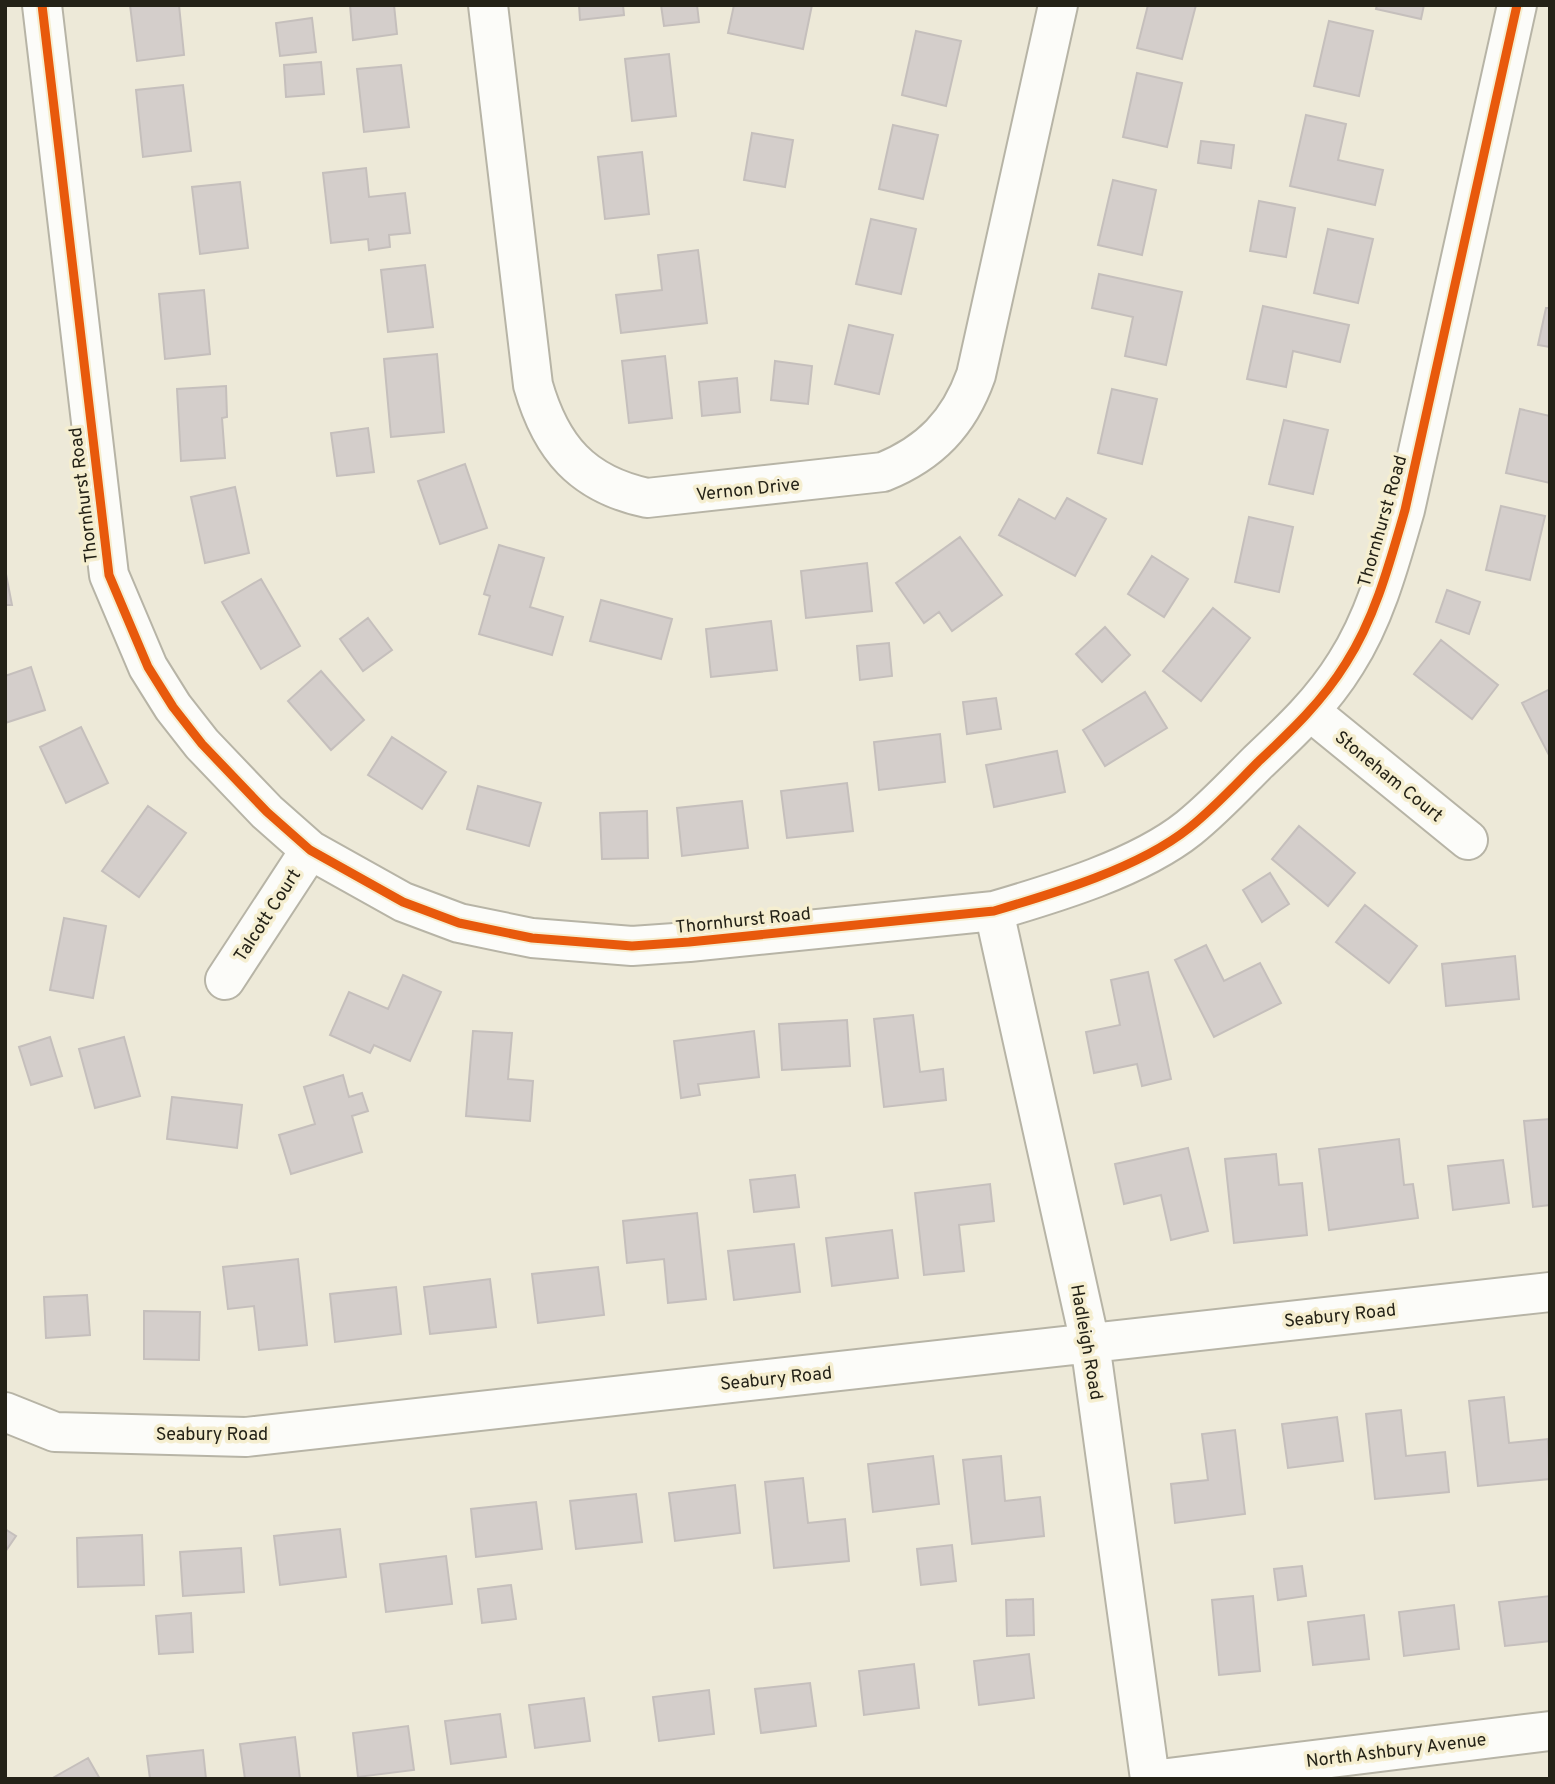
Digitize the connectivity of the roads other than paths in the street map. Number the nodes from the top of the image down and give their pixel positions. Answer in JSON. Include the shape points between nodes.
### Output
{"nodes":[{"id":1,"x":42,"y":5,"type":"edge"},
{"id":2,"x":488,"y":5,"type":"edge"},
{"id":3,"x":1059,"y":5,"type":"edge"},
{"id":4,"x":1517,"y":5,"type":"edge"},
{"id":5,"x":1311,"y":712,"type":"junction"},
{"id":6,"x":1468,"y":840,"type":"dead end"},
{"id":7,"x":310,"y":850,"type":"junction"},
{"id":8,"x":994,"y":911,"type":"junction"},
{"id":9,"x":225,"y":980,"type":"dead end"},
{"id":10,"x":1550,"y":1292,"type":"edge"},
{"id":11,"x":1090,"y":1343,"type":"junction"},
{"id":12,"x":5,"y":1412,"type":"edge"},
{"id":13,"x":1550,"y":1731,"type":"edge"},
{"id":14,"x":1150,"y":1779,"type":"edge"},
{"id":15,"x":1160,"y":1779,"type":"edge"}],
"edges":[{"from":1,"to":7,"type":"street","name":"Thornhurst Road","via":[[108,575],[148,667],[173,707],[234,780]]},
{"from":2,"to":3,"type":"street","name":"Vernon Drive","via":[[533,385],[540,412],[576,464],[621,492],[647,498],[883,472],[916,457],[950,426],[976,375]]},
{"from":4,"to":5,"type":"street","name":"Thornhurst Road","via":[[1387,573],[1347,662]]},
{"from":5,"to":6,"type":"street","name":"Stoneham Court"},
{"from":5,"to":8,"type":"street","name":"Thornhurst Road","via":[[1188,829],[1107,872]]},
{"from":7,"to":8,"type":"street","name":"Thornhurst Road","via":[[403,902],[458,923],[584,944],[689,942]]},
{"from":7,"to":9,"type":"street","name":"Talcott Court"},
{"from":8,"to":11,"type":"street","name":"Hadleigh Road"},
{"from":10,"to":11,"type":"street","name":"Seabury Road"},
{"from":11,"to":12,"type":"street","name":"Seabury Road","via":[[246,1437],[55,1432]]},
{"from":11,"to":14,"type":"street","name":"Hadleigh Road"},
{"from":13,"to":15,"type":"street","name":"North Ashbury Avenue"}]}
